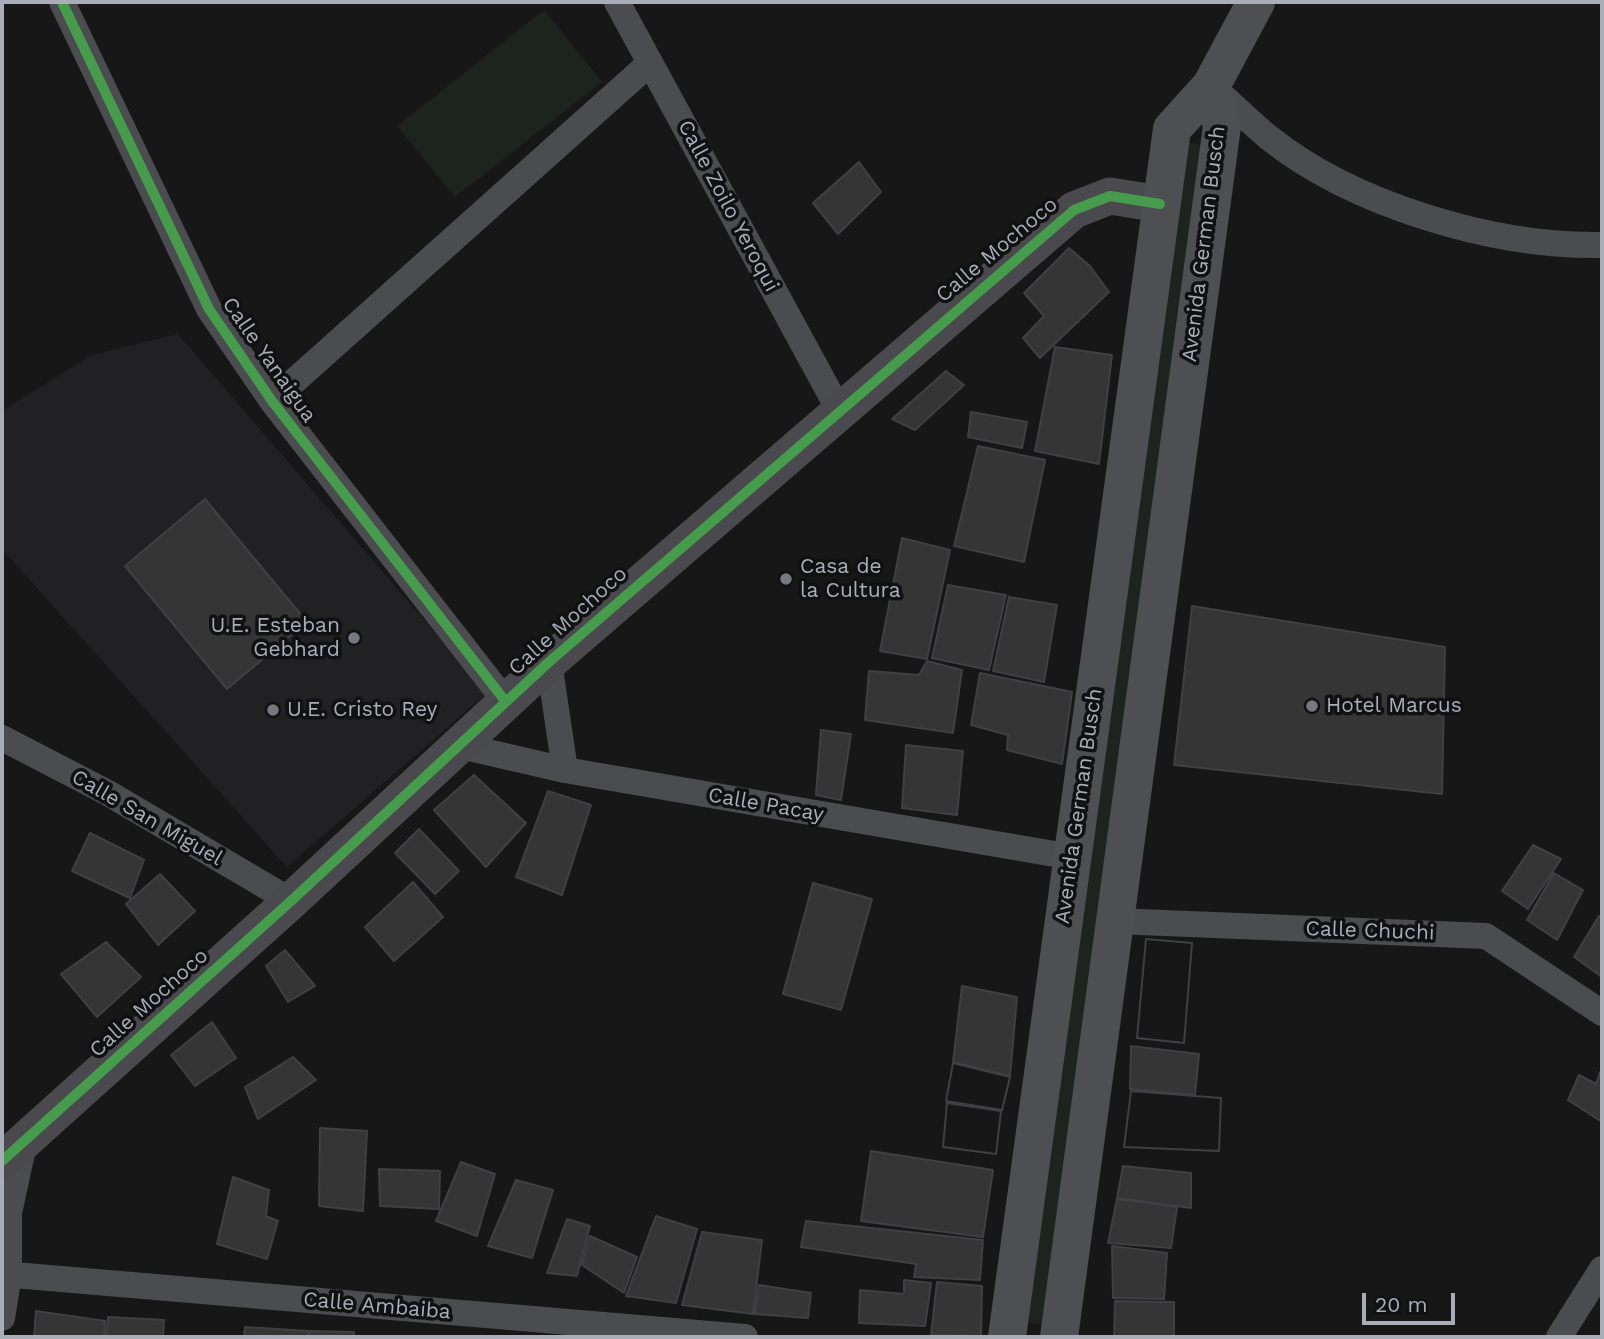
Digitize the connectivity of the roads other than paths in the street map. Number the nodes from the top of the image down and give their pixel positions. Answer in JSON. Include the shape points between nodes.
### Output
{"nodes":[{"id":1,"x":62,"y":2,"type":"edge"},
{"id":2,"x":617,"y":2,"type":"edge"},
{"id":3,"x":1251,"y":4,"type":"edge"},
{"id":4,"x":650,"y":62,"type":"junction"},
{"id":5,"x":1211,"y":86,"type":"junction"},
{"id":6,"x":1160,"y":204,"type":"junction"},
{"id":7,"x":1602,"y":245,"type":"edge"},
{"id":8,"x":272,"y":401,"type":"junction"},
{"id":9,"x":839,"y":410,"type":"junction"},
{"id":10,"x":549,"y":662,"type":"junction"},
{"id":11,"x":506,"y":702,"type":"junction"},
{"id":12,"x":2,"y":738,"type":"edge"},
{"id":13,"x":461,"y":746,"type":"junction"},
{"id":14,"x":565,"y":770,"type":"junction"},
{"id":15,"x":1072,"y":857,"type":"junction"},
{"id":16,"x":291,"y":901,"type":"junction"},
{"id":17,"x":1115,"y":921,"type":"junction"},
{"id":18,"x":1602,"y":1013,"type":"edge"},
{"id":19,"x":13,"y":1150,"type":"edge"},
{"id":20,"x":1602,"y":1269,"type":"edge"},
{"id":21,"x":5,"y":1275,"type":"edge"},
{"id":22,"x":2,"y":1318,"type":"edge"},
{"id":23,"x":470,"y":1326,"type":"edge"},
{"id":24,"x":745,"y":1337,"type":"edge"},
{"id":25,"x":1007,"y":1337,"type":"edge"},
{"id":26,"x":1059,"y":1337,"type":"edge"},
{"id":27,"x":1559,"y":1337,"type":"edge"}],
"edges":[{"from":1,"to":8,"type":"street","name":"Calle Yanaigua","via":[[209,309]]},
{"from":2,"to":4,"type":"street","name":"Calle Zoilo Yeroqui"},
{"from":3,"to":5,"type":"main road"},
{"from":4,"to":8,"type":"street"},
{"from":4,"to":9,"type":"street","name":"Calle Zoilo Yeroqui"},
{"from":5,"to":6,"type":"main road","name":"Avenida German Busch","via":[[1172,129]]},
{"from":5,"to":7,"type":"street","via":[[1269,138],[1315,168],[1418,217],[1559,246]]},
{"from":5,"to":17,"type":"main road","name":"Avenida German Busch","via":[[1222,126]]},
{"from":6,"to":9,"type":"street","name":"Calle Mochoco","via":[[1110,196],[1074,210]]},
{"from":6,"to":15,"type":"main road","name":"Avenida German Busch"},
{"from":8,"to":11,"type":"street","name":"Calle Yanaigua"},
{"from":9,"to":10,"type":"street","name":"Calle Mochoco"},
{"from":10,"to":11,"type":"street","name":"Calle Mochoco"},
{"from":10,"to":14,"type":"street"},
{"from":11,"to":13,"type":"street","name":"Calle Mochoco"},
{"from":12,"to":16,"type":"street","name":"Calle San Miguel","via":[[108,793]]},
{"from":13,"to":14,"type":"street","name":"Calle Pacay"},
{"from":13,"to":16,"type":"street","name":"Calle Mochoco"},
{"from":14,"to":15,"type":"street","name":"Calle Pacay"},
{"from":15,"to":25,"type":"main road","name":"Avenida German Busch"},
{"from":16,"to":19,"type":"street","name":"Calle Mochoco"},
{"from":17,"to":18,"type":"street","name":"Calle Chuchi","via":[[1486,936]]},
{"from":17,"to":26,"type":"main road","name":"Avenida German Busch"},
{"from":19,"to":21,"type":"street"},
{"from":20,"to":27,"type":"street"},
{"from":21,"to":22,"type":"street"},
{"from":21,"to":23,"type":"street","name":"Calle Ambaiba"},
{"from":23,"to":24,"type":"street","name":"Calle Ambaiba"}]}
